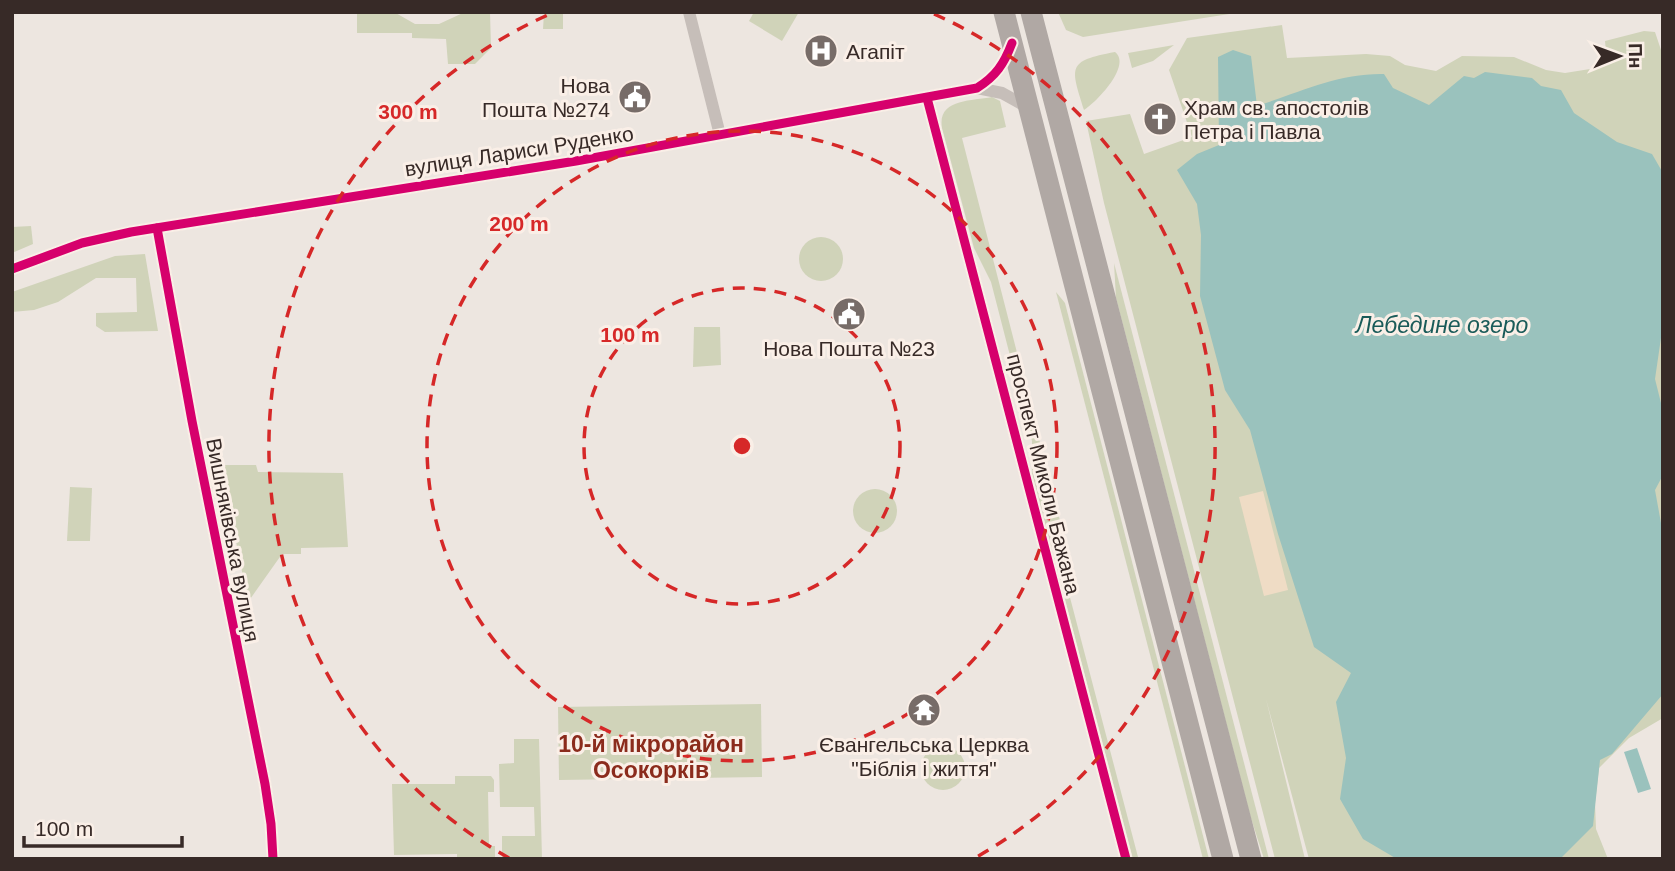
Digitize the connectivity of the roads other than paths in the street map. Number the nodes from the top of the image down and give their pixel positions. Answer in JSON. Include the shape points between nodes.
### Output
{"nodes":[{"id":1,"x":689,"y":12,"type":"edge"},
{"id":2,"x":1004,"y":12,"type":"edge"},
{"id":3,"x":1031,"y":12,"type":"edge"},
{"id":4,"x":1012,"y":43,"type":"junction"},
{"id":5,"x":977,"y":88,"type":"junction"},
{"id":6,"x":928,"y":98,"type":"junction"},
{"id":7,"x":1029,"y":108,"type":"junction"},
{"id":8,"x":720,"y":135,"type":"junction"},
{"id":9,"x":157,"y":228,"type":"junction"},
{"id":10,"x":12,"y":269,"type":"edge"},
{"id":11,"x":273,"y":859,"type":"edge"},
{"id":12,"x":1126,"y":859,"type":"edge"},
{"id":13,"x":1223,"y":859,"type":"edge"},
{"id":14,"x":1251,"y":859,"type":"edge"}],
"edges":[{"from":1,"to":8,"type":"street"},
{"from":2,"to":4,"type":"highway"},
{"from":3,"to":14,"type":"highway"},
{"from":4,"to":5,"type":"street","via":[[1002,66]]},
{"from":4,"to":7,"type":"highway"},
{"from":5,"to":6,"type":"street","name":"вулиця Лариси Руденко"},
{"from":5,"to":7,"type":"street","name":"вулиця Лариси Руденко","via":[[1002,93]]},
{"from":6,"to":8,"type":"street","name":"вулиця Лариси Руденко"},
{"from":6,"to":12,"type":"street","name":"проспект Миколи Бажана"},
{"from":7,"to":13,"type":"highway"},
{"from":8,"to":9,"type":"street","name":"вулиця Лариси Руденко"},
{"from":9,"to":10,"type":"street","name":"вулиця Лариси Руденко","via":[[82,243]]},
{"from":9,"to":11,"type":"street","name":"Вишняківська вулиця","via":[[265,784]]}]}
